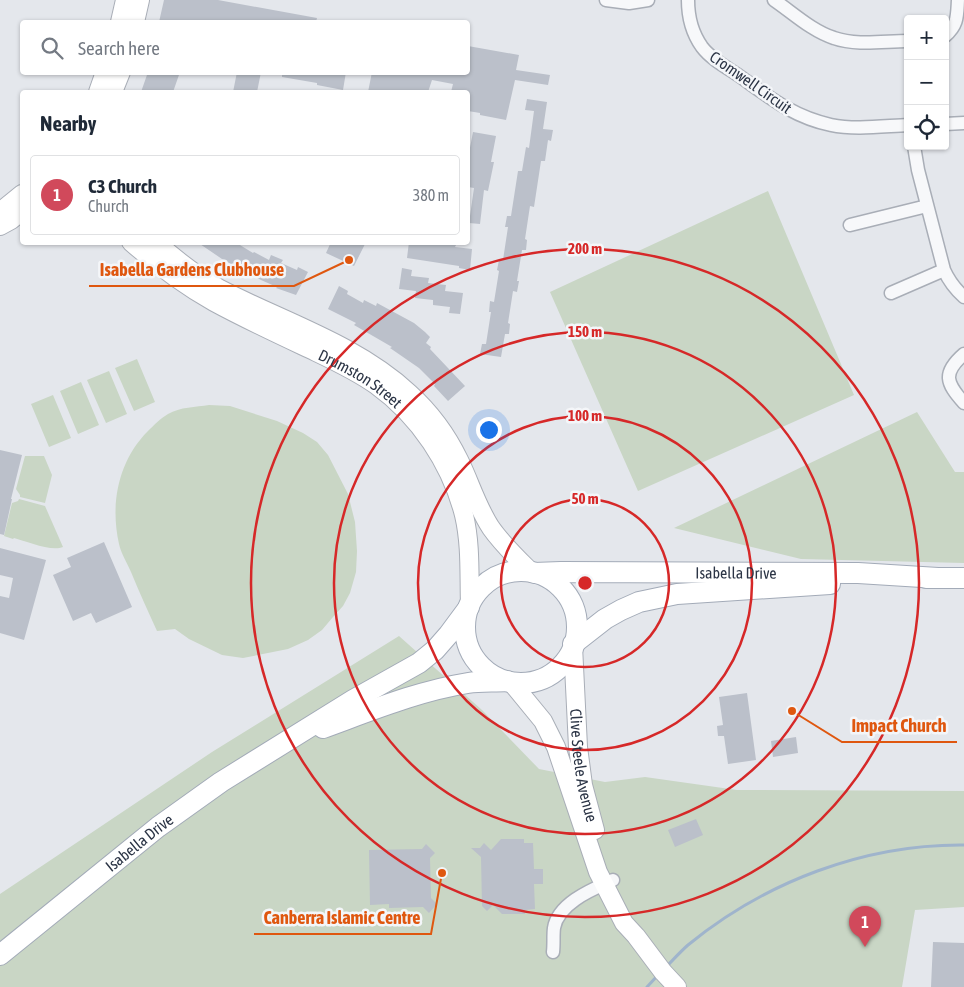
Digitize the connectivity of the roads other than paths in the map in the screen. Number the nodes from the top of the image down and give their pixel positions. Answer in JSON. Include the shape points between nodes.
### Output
{"nodes":[{"id":1,"x":125,"y":0,"type":"edge"},
{"id":2,"x":140,"y":0,"type":"edge"},
{"id":3,"x":606,"y":0,"type":"edge"},
{"id":4,"x":648,"y":0,"type":"edge"},
{"id":5,"x":688,"y":0,"type":"edge"},
{"id":6,"x":774,"y":0,"type":"edge"},
{"id":7,"x":958,"y":0,"type":"edge"},
{"id":8,"x":120,"y":20,"type":"edge"},
{"id":9,"x":135,"y":20,"type":"edge"},
{"id":10,"x":949,"y":33,"type":"edge"},
{"id":11,"x":904,"y":41,"type":"edge"},
{"id":12,"x":104,"y":75,"type":"edge"},
{"id":13,"x":121,"y":75,"type":"edge"},
{"id":14,"x":99,"y":90,"type":"edge"},
{"id":15,"x":114,"y":90,"type":"edge"},
{"id":16,"x":964,"y":123,"type":"edge"},
{"id":17,"x":949,"y":124,"type":"edge"},
{"id":18,"x":904,"y":125,"type":"edge"},
{"id":19,"x":915,"y":150,"type":"edge"},
{"id":20,"x":20,"y":196,"type":"edge"},
{"id":21,"x":927,"y":206,"type":"junction"},
{"id":22,"x":0,"y":212,"type":"edge"},
{"id":23,"x":20,"y":213,"type":"edge"},
{"id":24,"x":850,"y":225,"type":"dead end"},
{"id":25,"x":0,"y":226,"type":"edge"},
{"id":26,"x":134,"y":245,"type":"edge"},
{"id":27,"x":160,"y":245,"type":"edge"},
{"id":28,"x":944,"y":270,"type":"junction"},
{"id":29,"x":891,"y":293,"type":"dead end"},
{"id":30,"x":964,"y":297,"type":"edge"},
{"id":31,"x":964,"y":354,"type":"edge"},
{"id":32,"x":964,"y":403,"type":"edge"},
{"id":33,"x":533,"y":573,"type":"junction"},
{"id":34,"x":938,"y":578,"type":"junction"},
{"id":35,"x":964,"y":578,"type":"edge"},
{"id":36,"x":469,"y":606,"type":"junction"},
{"id":37,"x":573,"y":645,"type":"junction"},
{"id":38,"x":510,"y":682,"type":"junction"},
{"id":39,"x":287,"y":742,"type":"junction"},
{"id":40,"x":597,"y":855,"type":"junction"},
{"id":41,"x":608,"y":882,"type":"junction"},
{"id":42,"x":554,"y":952,"type":"dead end"},
{"id":43,"x":0,"y":955,"type":"edge"},
{"id":44,"x":677,"y":987,"type":"edge"}],
"edges":[{"from":1,"to":8,"type":"street"},
{"from":2,"to":9,"type":"street"},
{"from":3,"to":4,"type":"street","via":[[629,3]]},
{"from":5,"to":18,"type":"street","name":"Cromwell Circuit","via":[[691,24],[703,48],[786,109],[809,120],[833,126]]},
{"from":6,"to":11,"type":"street","via":[[816,30],[834,38],[853,42]]},
{"from":7,"to":10,"type":"street","via":[[956,23]]},
{"from":12,"to":14,"type":"street"},
{"from":13,"to":15,"type":"street"},
{"from":16,"to":17,"type":"street"},
{"from":19,"to":21,"type":"street"},
{"from":20,"to":22,"type":"street"},
{"from":21,"to":24,"type":"street"},
{"from":21,"to":28,"type":"street"},
{"from":23,"to":25,"type":"street"},
{"from":26,"to":36,"type":"street","name":"Drumston Street","via":[[183,284],[350,369],[377,385],[400,405],[435,448],[457,492],[468,540]]},
{"from":27,"to":33,"type":"street","name":"Drumston Street","via":[[218,288],[355,353],[410,394],[451,445],[491,528]]},
{"from":28,"to":29,"type":"street"},
{"from":28,"to":30,"type":"street"},
{"from":31,"to":32,"type":"street","via":[[954,363],[949,374],[952,390]]},
{"from":33,"to":34,"type":"main road","name":"Isabella Drive","via":[[779,572]]},
{"from":33,"to":36,"type":"main road","via":[[513,572],[494,578],[479,591]]},
{"from":33,"to":37,"type":"main road","via":[[551,580],[565,593],[576,620]]},
{"from":34,"to":35,"type":"main road","name":"Isabella Drive"},
{"from":34,"to":37,"type":"main road","name":"Isabella Drive","via":[[677,594],[639,602],[622,610],[605,619]]},
{"from":36,"to":38,"type":"main road","via":[[465,626],[472,653],[483,668]]},
{"from":36,"to":39,"type":"main road","name":"Isabella Drive","via":[[449,634],[420,663]]},
{"from":37,"to":38,"type":"main road","via":[[562,665],[546,676],[528,682]]},
{"from":37,"to":40,"type":"street","name":"Clive Steele Avenue","via":[[578,747]]},
{"from":38,"to":39,"type":"main road","name":"Isabella Drive","via":[[470,683],[435,690]]},
{"from":38,"to":40,"type":"street","name":"Clive Steele Avenue","via":[[543,721]]},
{"from":39,"to":43,"type":"main road","name":"Isabella Drive","via":[[221,782],[158,827]]},
{"from":40,"to":41,"type":"street","name":"Clive Steele Avenue"},
{"from":41,"to":42,"type":"street","via":[[580,897],[556,919]]},
{"from":41,"to":44,"type":"street","name":"Clive Steele Avenue","via":[[634,921],[636,936]]}]}
